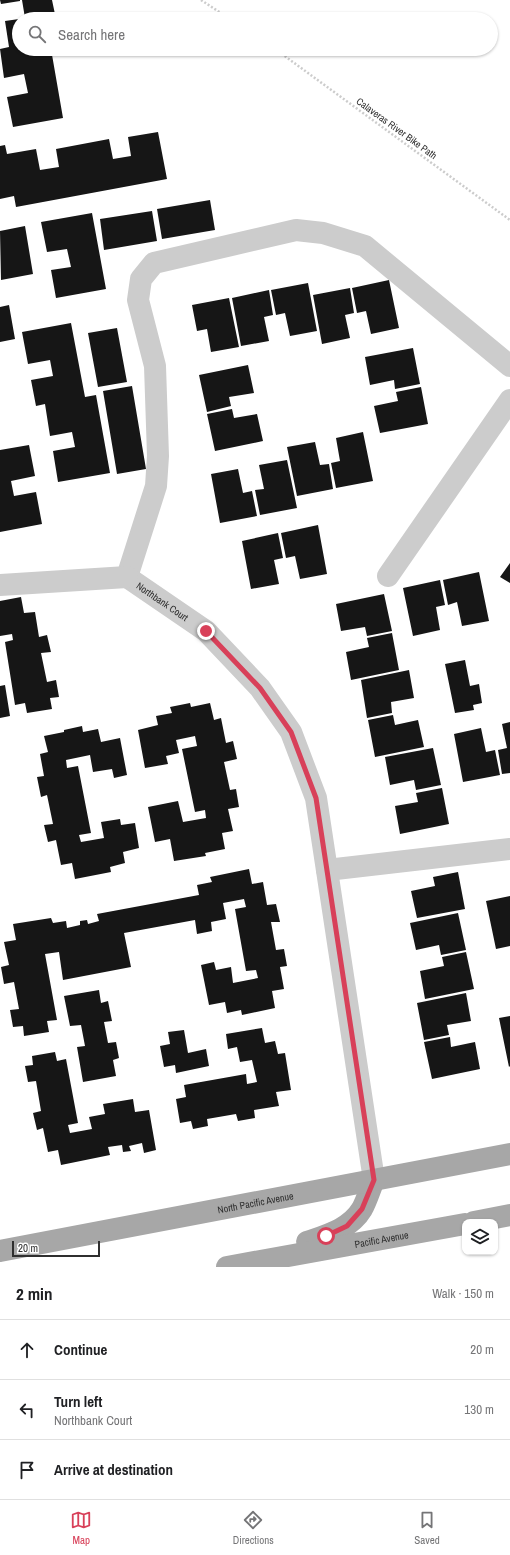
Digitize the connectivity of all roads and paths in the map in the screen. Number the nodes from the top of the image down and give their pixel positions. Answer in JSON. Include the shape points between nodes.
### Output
{"nodes":[{"id":1,"x":202,"y":0,"type":"edge"},
{"id":2,"x":220,"y":12,"type":"edge"},
{"id":3,"x":285,"y":56,"type":"edge"},
{"id":4,"x":510,"y":220,"type":"edge"},
{"id":5,"x":510,"y":366,"type":"edge"},
{"id":6,"x":510,"y":400,"type":"edge"},
{"id":7,"x":388,"y":576,"type":"dead end"},
{"id":8,"x":127,"y":577,"type":"junction"},
{"id":9,"x":0,"y":585,"type":"edge"},
{"id":10,"x":510,"y":850,"type":"edge"},
{"id":11,"x":327,"y":870,"type":"junction"},
{"id":12,"x":510,"y":1154,"type":"edge"},
{"id":13,"x":374,"y":1180,"type":"junction"},
{"id":14,"x":510,"y":1215,"type":"edge"},
{"id":15,"x":489,"y":1219,"type":"edge"},
{"id":16,"x":462,"y":1225,"type":"edge"},
{"id":17,"x":0,"y":1251,"type":"edge"},
{"id":18,"x":223,"y":1267,"type":"edge"},
{"id":19,"x":227,"y":1267,"type":"edge"}],
"edges":[{"from":1,"to":2,"type":"path"},
{"from":3,"to":4,"type":"path","name":"Calaveras River Bike Path"},
{"from":5,"to":8,"type":"street","via":[[365,246],[323,233],[296,230],[154,263],[141,279],[138,300],[154,366],[158,456],[156,486]]},
{"from":6,"to":7,"type":"street"},
{"from":8,"to":9,"type":"street"},
{"from":8,"to":11,"type":"street","name":"Northbank Court","via":[[206,631],[260,688],[291,732],[316,798]]},
{"from":10,"to":11,"type":"street"},
{"from":11,"to":13,"type":"street","name":"Northbank Court"},
{"from":12,"to":13,"type":"main road","name":"North Pacific Avenue"},
{"from":13,"to":17,"type":"main road","name":"North Pacific Avenue"},
{"from":13,"to":18,"type":"main road","via":[[362,1209],[347,1226],[326,1236]]},
{"from":14,"to":15,"type":"main road"},
{"from":16,"to":19,"type":"main road","name":"Pacific Avenue"}]}
